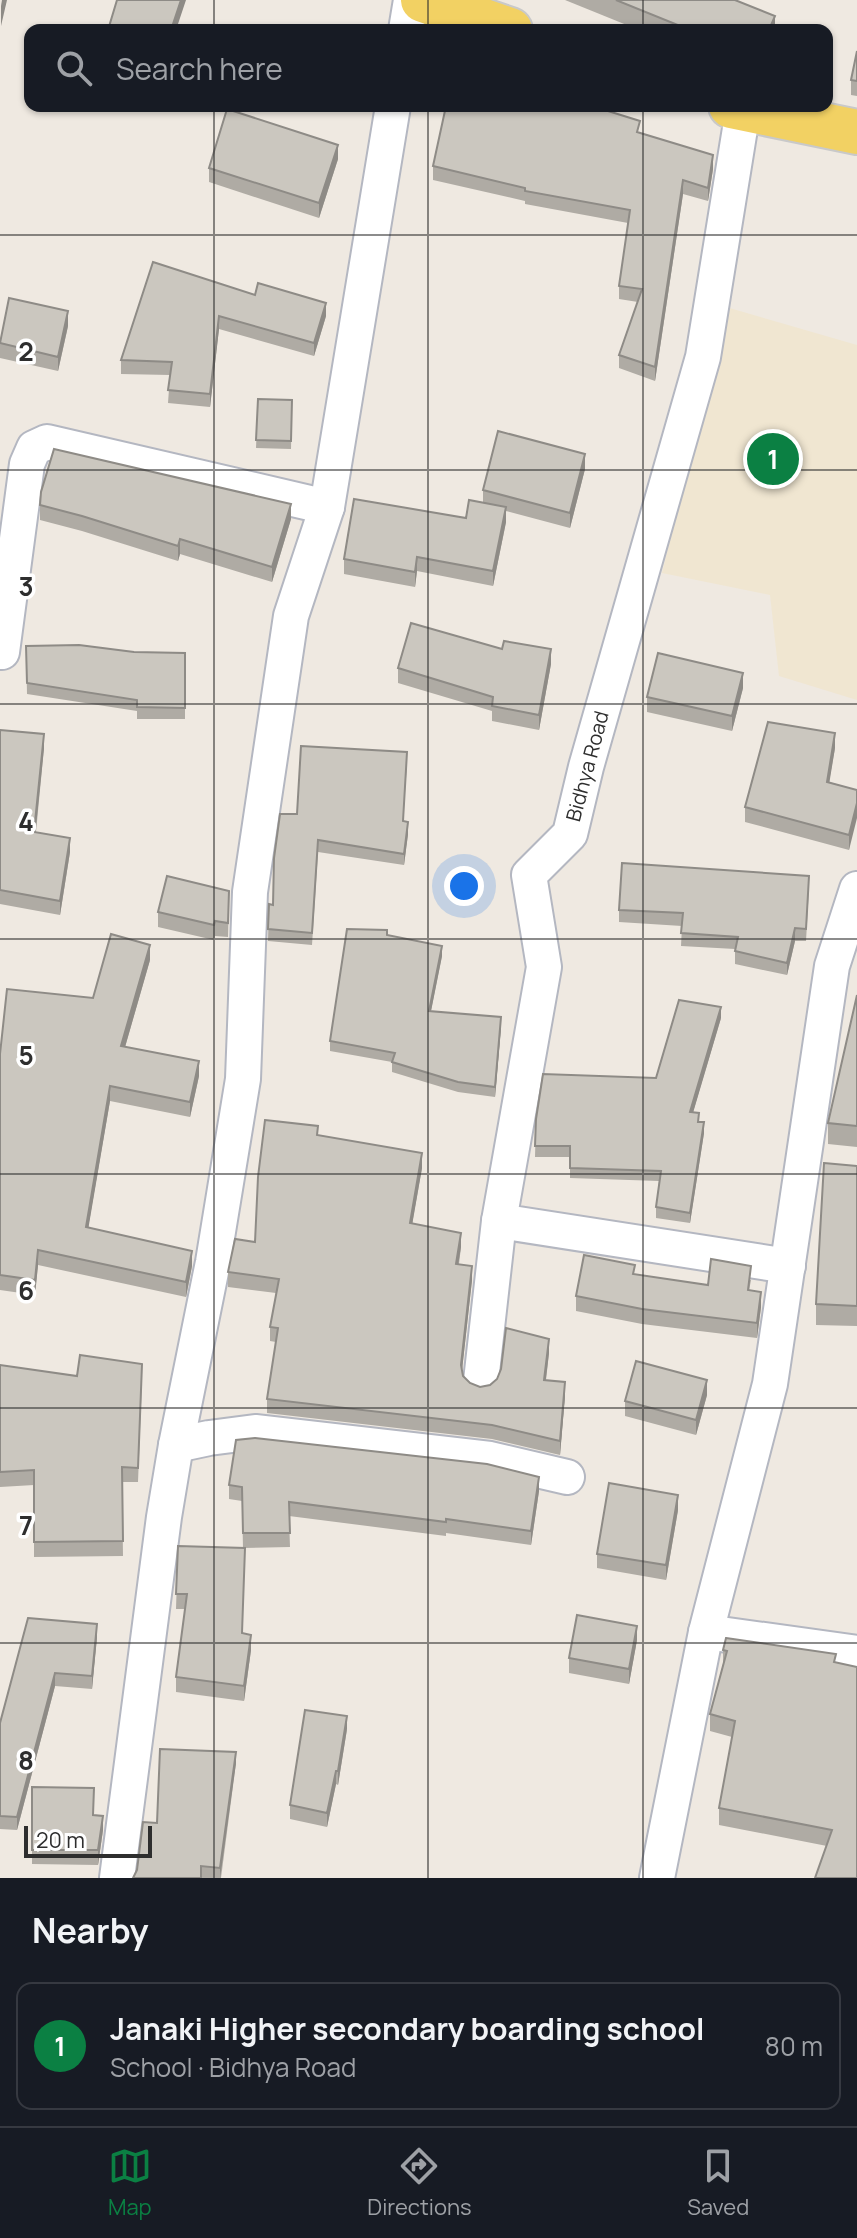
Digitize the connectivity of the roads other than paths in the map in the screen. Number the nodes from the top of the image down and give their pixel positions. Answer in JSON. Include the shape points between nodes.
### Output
{"nodes":[{"id":1,"x":411,"y":0,"type":"edge"},
{"id":2,"x":423,"y":0,"type":"edge"},
{"id":3,"x":407,"y":24,"type":"edge"},
{"id":4,"x":493,"y":24,"type":"edge"},
{"id":5,"x":392,"y":112,"type":"edge"},
{"id":6,"x":736,"y":112,"type":"edge"},
{"id":7,"x":757,"y":112,"type":"edge"},
{"id":8,"x":857,"y":132,"type":"edge"},
{"id":9,"x":327,"y":507,"type":"junction"},
{"id":10,"x":2,"y":652,"type":"edge"},
{"id":11,"x":857,"y":889,"type":"edge"},
{"id":12,"x":499,"y":1221,"type":"junction"},
{"id":13,"x":788,"y":1266,"type":"junction"},
{"id":14,"x":481,"y":1381,"type":"dead end"},
{"id":15,"x":176,"y":1445,"type":"junction"},
{"id":16,"x":567,"y":1477,"type":"dead end"},
{"id":17,"x":706,"y":1632,"type":"junction"},
{"id":18,"x":857,"y":1653,"type":"edge"},
{"id":19,"x":117,"y":1878,"type":"edge"},
{"id":20,"x":657,"y":1878,"type":"edge"}],
"edges":[{"from":1,"to":3,"type":"street"},
{"from":2,"to":4,"type":"main road"},
{"from":5,"to":9,"type":"street"},
{"from":6,"to":12,"type":"street","name":"Bidhya Road","via":[[703,357],[570,834],[529,875],[544,967]]},
{"from":7,"to":8,"type":"main road"},
{"from":9,"to":10,"type":"street","via":[[47,442],[34,448],[27,464]]},
{"from":9,"to":15,"type":"street","via":[[291,616],[250,892],[243,1079]]},
{"from":11,"to":13,"type":"street","via":[[832,966],[816,1163]]},
{"from":12,"to":13,"type":"street"},
{"from":12,"to":14,"type":"street"},
{"from":13,"to":17,"type":"street","via":[[770,1384]]},
{"from":15,"to":16,"type":"street","via":[[255,1432],[490,1459]]},
{"from":15,"to":19,"type":"street"},
{"from":17,"to":18,"type":"street"},
{"from":17,"to":20,"type":"street"}]}
